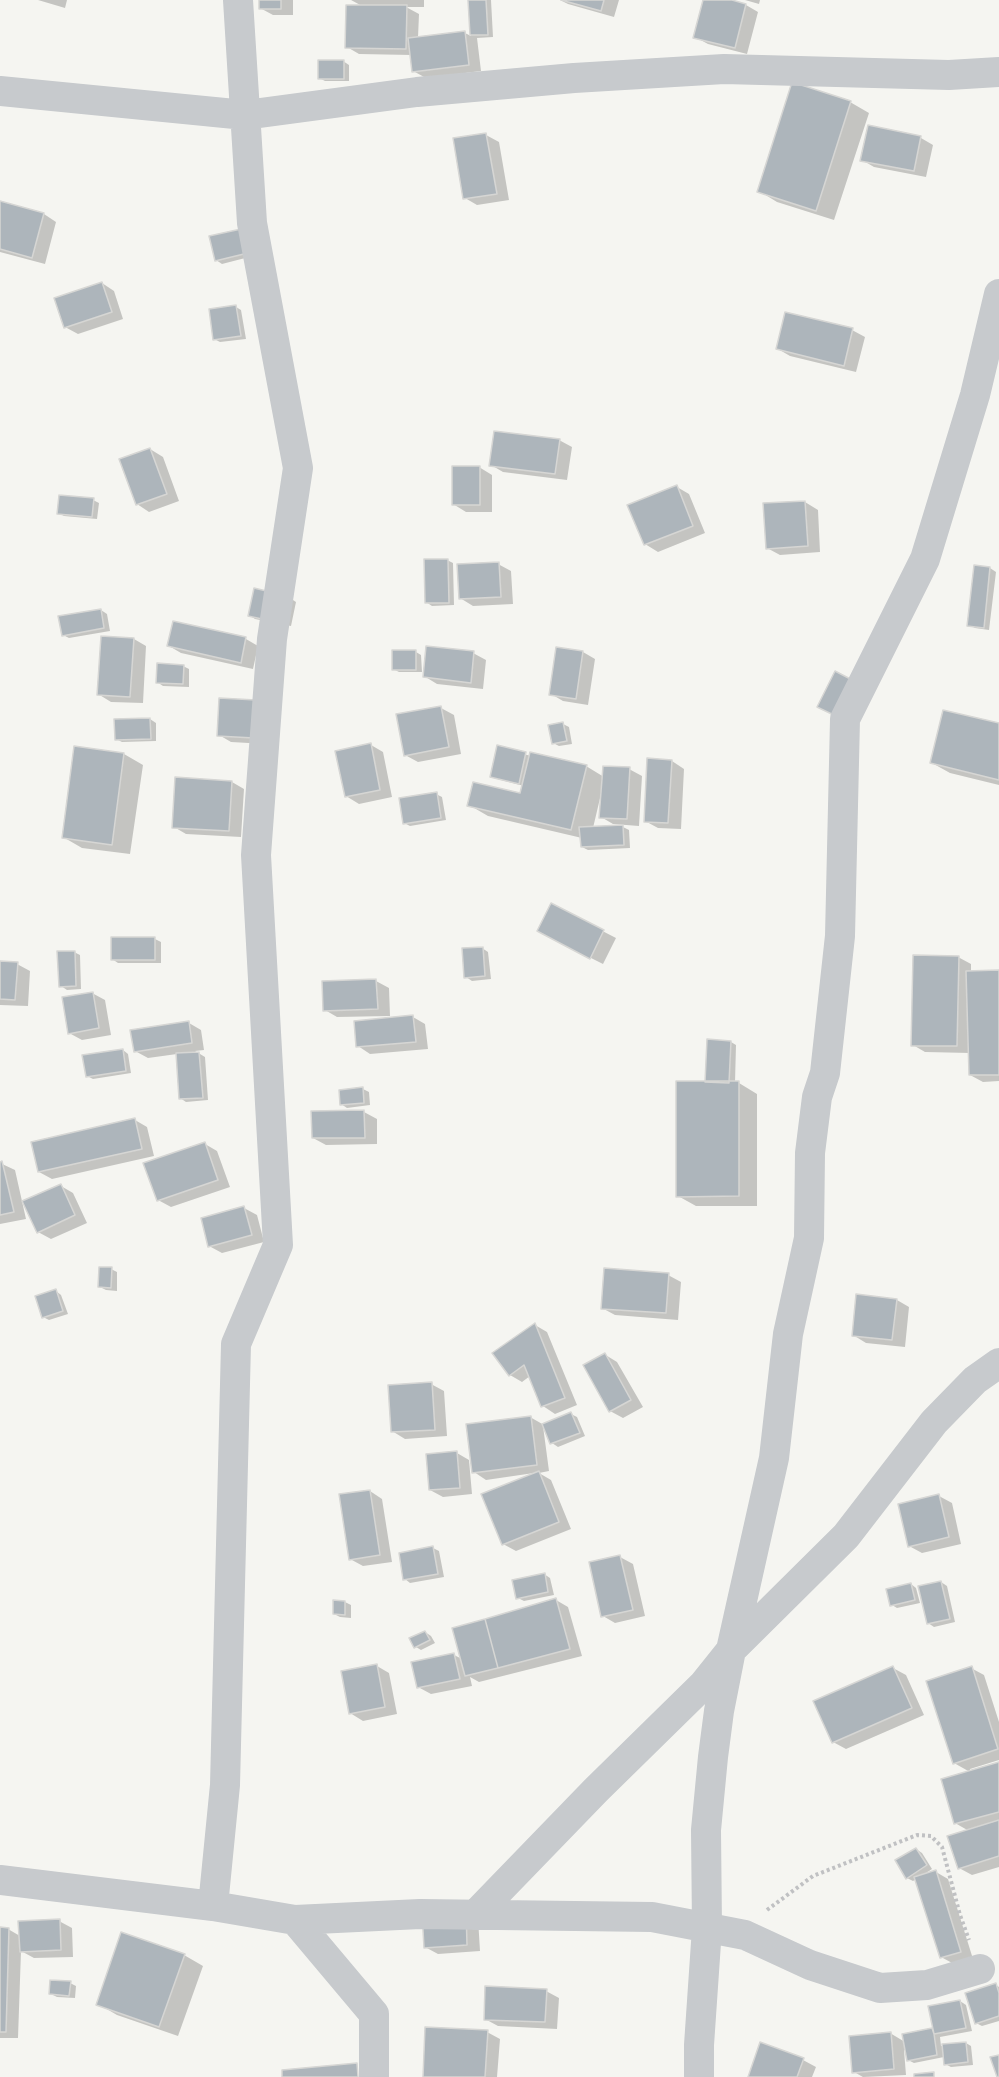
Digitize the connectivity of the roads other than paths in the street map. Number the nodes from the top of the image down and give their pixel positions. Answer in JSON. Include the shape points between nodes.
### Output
{"nodes":[{"id":1,"x":238,"y":0,"type":"edge"},
{"id":2,"x":999,"y":72,"type":"edge"},
{"id":3,"x":0,"y":91,"type":"edge"},
{"id":4,"x":245,"y":115,"type":"junction"},
{"id":5,"x":999,"y":294,"type":"edge"},
{"id":6,"x":991,"y":1378,"type":"edge"},
{"id":7,"x":731,"y":1650,"type":"junction"},
{"id":8,"x":0,"y":1881,"type":"edge"},
{"id":9,"x":213,"y":1906,"type":"junction"},
{"id":10,"x":475,"y":1914,"type":"junction"},
{"id":11,"x":295,"y":1920,"type":"junction"},
{"id":12,"x":707,"y":1928,"type":"junction"},
{"id":13,"x":980,"y":1969,"type":"road end"},
{"id":14,"x":374,"y":2077,"type":"edge"},
{"id":15,"x":699,"y":2077,"type":"edge"}],
"edges":[{"from":1,"to":4,"type":"street"},
{"from":2,"to":4,"type":"street","via":[[949,75],[724,69],[417,92]]},
{"from":3,"to":4,"type":"street"},
{"from":4,"to":9,"type":"street","via":[[252,223],[298,468],[273,639],[256,855],[278,1245],[236,1344],[225,1785]]},
{"from":5,"to":7,"type":"street","via":[[975,396],[924,559],[845,719],[840,936],[825,1073],[817,1097],[810,1153],[809,1238],[788,1334],[774,1458]]},
{"from":6,"to":7,"type":"street","via":[[934,1422],[846,1536]]},
{"from":7,"to":10,"type":"street","via":[[703,1685]]},
{"from":7,"to":12,"type":"street","via":[[717,1722],[705,1830]]},
{"from":8,"to":9,"type":"street"},
{"from":9,"to":11,"type":"street"},
{"from":10,"to":11,"type":"street"},
{"from":10,"to":12,"type":"street","via":[[652,1917]]},
{"from":11,"to":14,"type":"street","via":[[374,2014]]},
{"from":12,"to":13,"type":"street","via":[[745,1935],[810,1965],[880,1988],[927,1985]]},
{"from":12,"to":15,"type":"street"}]}
